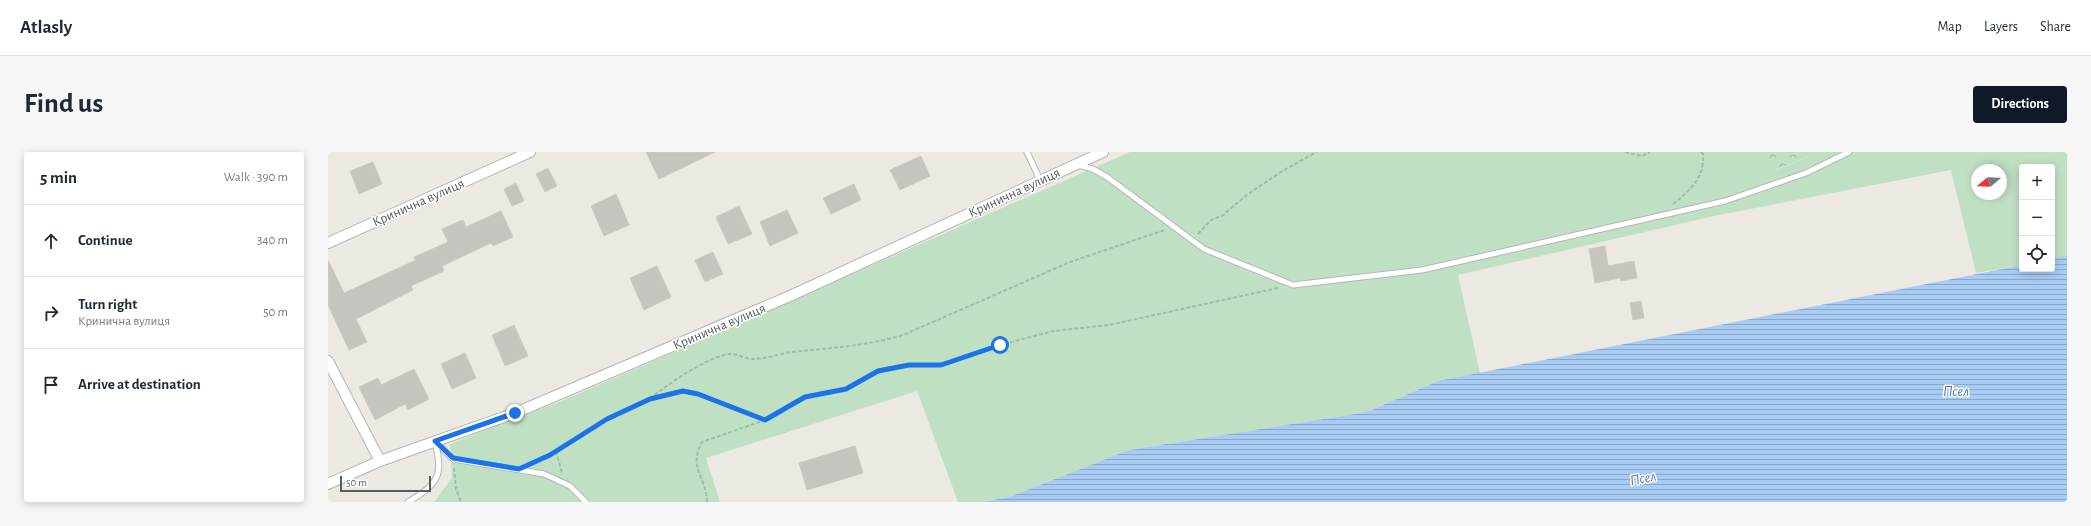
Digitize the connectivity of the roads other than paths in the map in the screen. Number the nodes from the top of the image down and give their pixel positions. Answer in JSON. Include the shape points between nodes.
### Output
{"nodes":[{"id":1,"x":530,"y":152,"type":"edge"},
{"id":2,"x":1028,"y":152,"type":"edge"},
{"id":3,"x":1103,"y":152,"type":"edge"},
{"id":4,"x":1849,"y":152,"type":"edge"},
{"id":5,"x":1076,"y":164,"type":"junction"},
{"id":6,"x":1040,"y":180,"type":"junction"},
{"id":7,"x":328,"y":243,"type":"edge"},
{"id":8,"x":328,"y":361,"type":"edge"},
{"id":9,"x":435,"y":441,"type":"junction"},
{"id":10,"x":380,"y":461,"type":"junction"},
{"id":11,"x":328,"y":484,"type":"edge"},
{"id":12,"x":408,"y":502,"type":"edge"},
{"id":13,"x":586,"y":502,"type":"edge"}],
"edges":[{"from":1,"to":7,"type":"street","name":"Кринична вулиця"},
{"from":2,"to":6,"type":"lane"},
{"from":3,"to":5,"type":"street","name":"Кринична вулиця"},
{"from":4,"to":5,"type":"lane","via":[[1806,173],[1725,201],[1422,270],[1293,284],[1204,249],[1107,177]]},
{"from":5,"to":6,"type":"street","name":"Кринична вулиця"},
{"from":6,"to":9,"type":"street","name":"Кринична вулиця","via":[[790,296],[515,413]]},
{"from":8,"to":10,"type":"street"},
{"from":9,"to":10,"type":"street","name":"Кринична вулиця"},
{"from":9,"to":12,"type":"lane","via":[[441,463],[437,478],[425,492]]},
{"from":9,"to":13,"type":"lane","via":[[453,458],[544,474],[570,486]]},
{"from":10,"to":11,"type":"street","name":"Кринична вулиця"}]}
